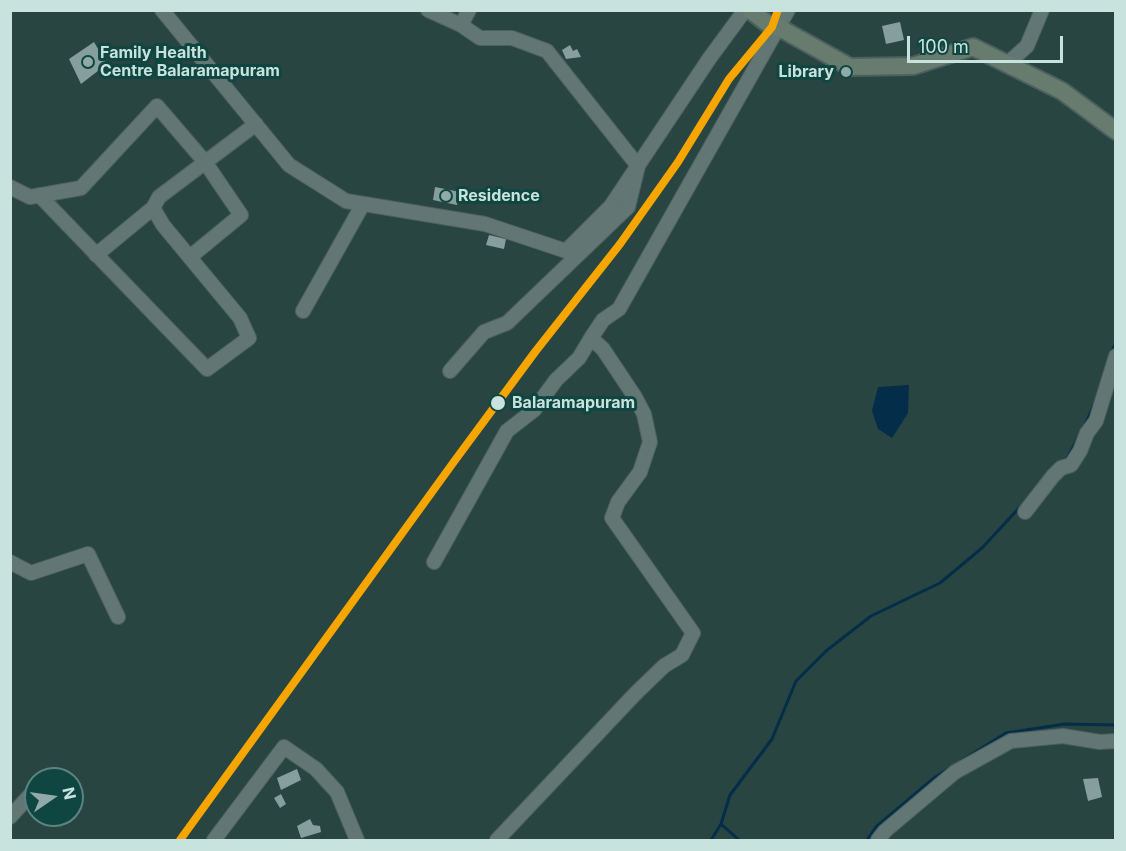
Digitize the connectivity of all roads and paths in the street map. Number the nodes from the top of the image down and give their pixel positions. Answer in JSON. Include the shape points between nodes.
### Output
{"nodes":[{"id":1,"x":162,"y":10,"type":"edge"},
{"id":2,"x":428,"y":10,"type":"edge"},
{"id":3,"x":469,"y":10,"type":"edge"},
{"id":4,"x":745,"y":10,"type":"edge"},
{"id":5,"x":750,"y":10,"type":"edge"},
{"id":6,"x":788,"y":10,"type":"edge"},
{"id":7,"x":1042,"y":10,"type":"edge"},
{"id":8,"x":461,"y":25,"type":"junction"},
{"id":9,"x":778,"y":27,"type":"junction"},
{"id":10,"x":1007,"y":64,"type":"junction"},
{"id":11,"x":256,"y":124,"type":"junction"},
{"id":12,"x":1116,"y":130,"type":"edge"},
{"id":13,"x":205,"y":162,"type":"junction"},
{"id":14,"x":638,"y":166,"type":"junction"},
{"id":15,"x":10,"y":187,"type":"edge"},
{"id":16,"x":39,"y":195,"type":"junction"},
{"id":17,"x":363,"y":204,"type":"junction"},
{"id":18,"x":153,"y":208,"type":"junction"},
{"id":19,"x":96,"y":255,"type":"junction"},
{"id":20,"x":190,"y":257,"type":"junction"},
{"id":21,"x":303,"y":311,"type":"dead end"},
{"id":22,"x":591,"y":338,"type":"junction"},
{"id":23,"x":1116,"y":356,"type":"edge"},
{"id":24,"x":450,"y":372,"type":"dead end"},
{"id":25,"x":1025,"y":512,"type":"dead end"},
{"id":26,"x":434,"y":561,"type":"dead end"},
{"id":27,"x":10,"y":562,"type":"edge"},
{"id":28,"x":118,"y":617,"type":"dead end"},
{"id":29,"x":1116,"y":741,"type":"edge"},
{"id":30,"x":24,"y":802,"type":"edge"},
{"id":31,"x":10,"y":817,"type":"edge"},
{"id":32,"x":214,"y":840,"type":"edge"},
{"id":33,"x":357,"y":840,"type":"edge"},
{"id":34,"x":497,"y":840,"type":"edge"},
{"id":35,"x":878,"y":840,"type":"edge"}],
"edges":[{"from":1,"to":11,"type":"street"},
{"from":2,"to":8,"type":"street"},
{"from":3,"to":8,"type":"street"},
{"from":4,"to":14,"type":"street"},
{"from":5,"to":9,"type":"main road","via":[[772,27]]},
{"from":6,"to":9,"type":"street"},
{"from":7,"to":10,"type":"street","via":[[1027,46]]},
{"from":8,"to":14,"type":"street","via":[[480,38],[512,38],[547,51]]},
{"from":9,"to":10,"type":"main road","via":[[850,67],[913,66],[973,47]]},
{"from":9,"to":22,"type":"street","via":[[619,309],[603,320]]},
{"from":10,"to":12,"type":"main road","via":[[1062,91]]},
{"from":11,"to":13,"type":"street"},
{"from":11,"to":17,"type":"street","via":[[289,165],[346,201]]},
{"from":13,"to":16,"type":"street","via":[[157,106],[81,188]]},
{"from":13,"to":18,"type":"street","via":[[159,197]]},
{"from":13,"to":20,"type":"street","via":[[241,214]]},
{"from":14,"to":17,"type":"street","via":[[611,206],[566,251],[485,224]]},
{"from":14,"to":24,"type":"street","via":[[628,207],[528,304],[507,322],[484,332]]},
{"from":15,"to":16,"type":"street","via":[[30,197]]},
{"from":16,"to":19,"type":"street"},
{"from":17,"to":21,"type":"street"},
{"from":18,"to":19,"type":"street"},
{"from":18,"to":20,"type":"street"},
{"from":19,"to":20,"type":"street","via":[[207,369],[249,338],[240,318]]},
{"from":22,"to":26,"type":"street","via":[[579,358],[534,410],[507,430]]},
{"from":22,"to":34,"type":"street","via":[[603,349],[635,397],[644,414],[650,442],[640,472],[618,501],[612,518],[693,633],[682,656],[664,666],[636,693]]},
{"from":23,"to":25,"type":"street","via":[[1096,422],[1080,451],[1071,465],[1053,476]]},
{"from":27,"to":28,"type":"street","via":[[31,573],[88,554]]},
{"from":29,"to":35,"type":"street","via":[[1064,736],[1011,741],[956,772]]},
{"from":30,"to":31,"type":"street"},
{"from":32,"to":33,"type":"street","via":[[284,747],[316,769],[337,792]]}]}
